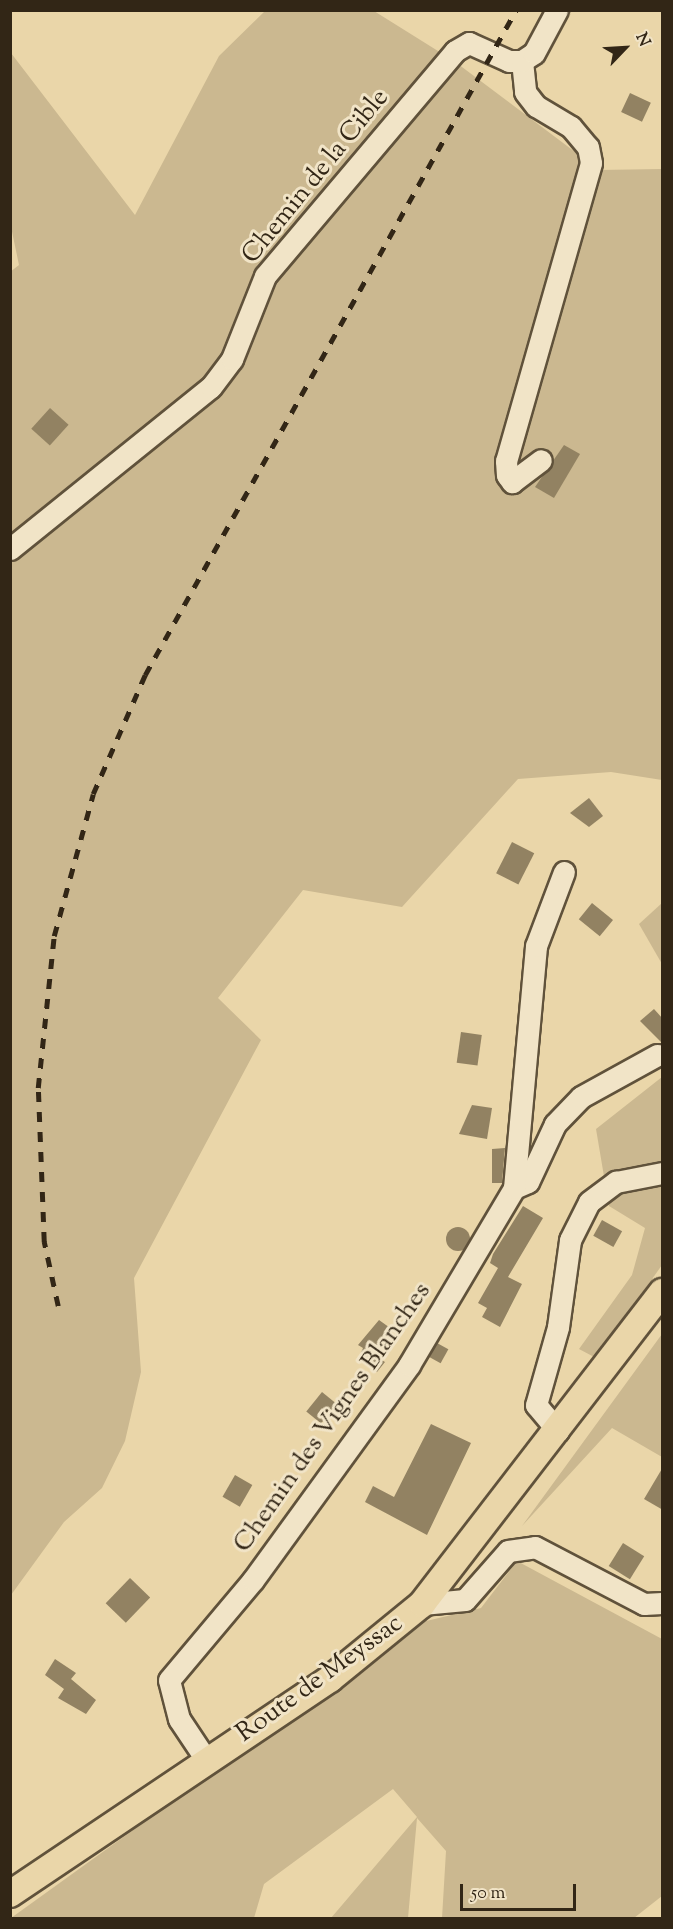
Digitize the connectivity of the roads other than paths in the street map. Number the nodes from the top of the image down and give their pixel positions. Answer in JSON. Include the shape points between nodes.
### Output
{"nodes":[{"id":1,"x":557,"y":10,"type":"edge"},
{"id":2,"x":522,"y":61,"type":"junction"},
{"id":3,"x":541,"y":460,"type":"dead end"},
{"id":4,"x":10,"y":549,"type":"edge"},
{"id":5,"x":564,"y":872,"type":"dead end"},
{"id":6,"x":657,"y":1055,"type":"dead end"},
{"id":7,"x":663,"y":1173,"type":"edge"},
{"id":8,"x":514,"y":1188,"type":"junction"},
{"id":9,"x":663,"y":1292,"type":"edge"},
{"id":10,"x":558,"y":1431,"type":"junction"},
{"id":11,"x":663,"y":1603,"type":"edge"},
{"id":12,"x":422,"y":1604,"type":"junction"},
{"id":13,"x":207,"y":1761,"type":"junction"},
{"id":14,"x":10,"y":1894,"type":"edge"}],
"edges":[{"from":1,"to":2,"type":"street","via":[[534,53]]},
{"from":2,"to":3,"type":"street","via":[[525,92],[571,127],[588,147],[591,163],[506,461],[507,475],[512,482]]},
{"from":2,"to":4,"type":"street","name":"Chemin de la Cible","via":[[509,61],[469,43],[455,51],[264,276],[232,359],[211,387]]},
{"from":5,"to":8,"type":"street","name":"Chemin des Vignes Blanches","via":[[536,946]]},
{"from":6,"to":8,"type":"street","via":[[581,1098],[555,1124],[528,1182]]},
{"from":7,"to":10,"type":"street","via":[[616,1182],[590,1202],[570,1240],[558,1327],[536,1405]]},
{"from":8,"to":13,"type":"street","name":"Chemin des Vignes Blanches","via":[[410,1365],[253,1580],[169,1680],[179,1719]]},
{"from":9,"to":10,"type":"main road","name":"Route de Meyssac"},
{"from":10,"to":12,"type":"main road","name":"Route de Meyssac"},
{"from":11,"to":12,"type":"street","via":[[644,1604],[535,1547],[508,1551],[465,1599]]},
{"from":12,"to":13,"type":"main road","name":"Route de Meyssac","via":[[330,1679]]},
{"from":13,"to":14,"type":"main road","name":"Route de Meyssac"}]}
